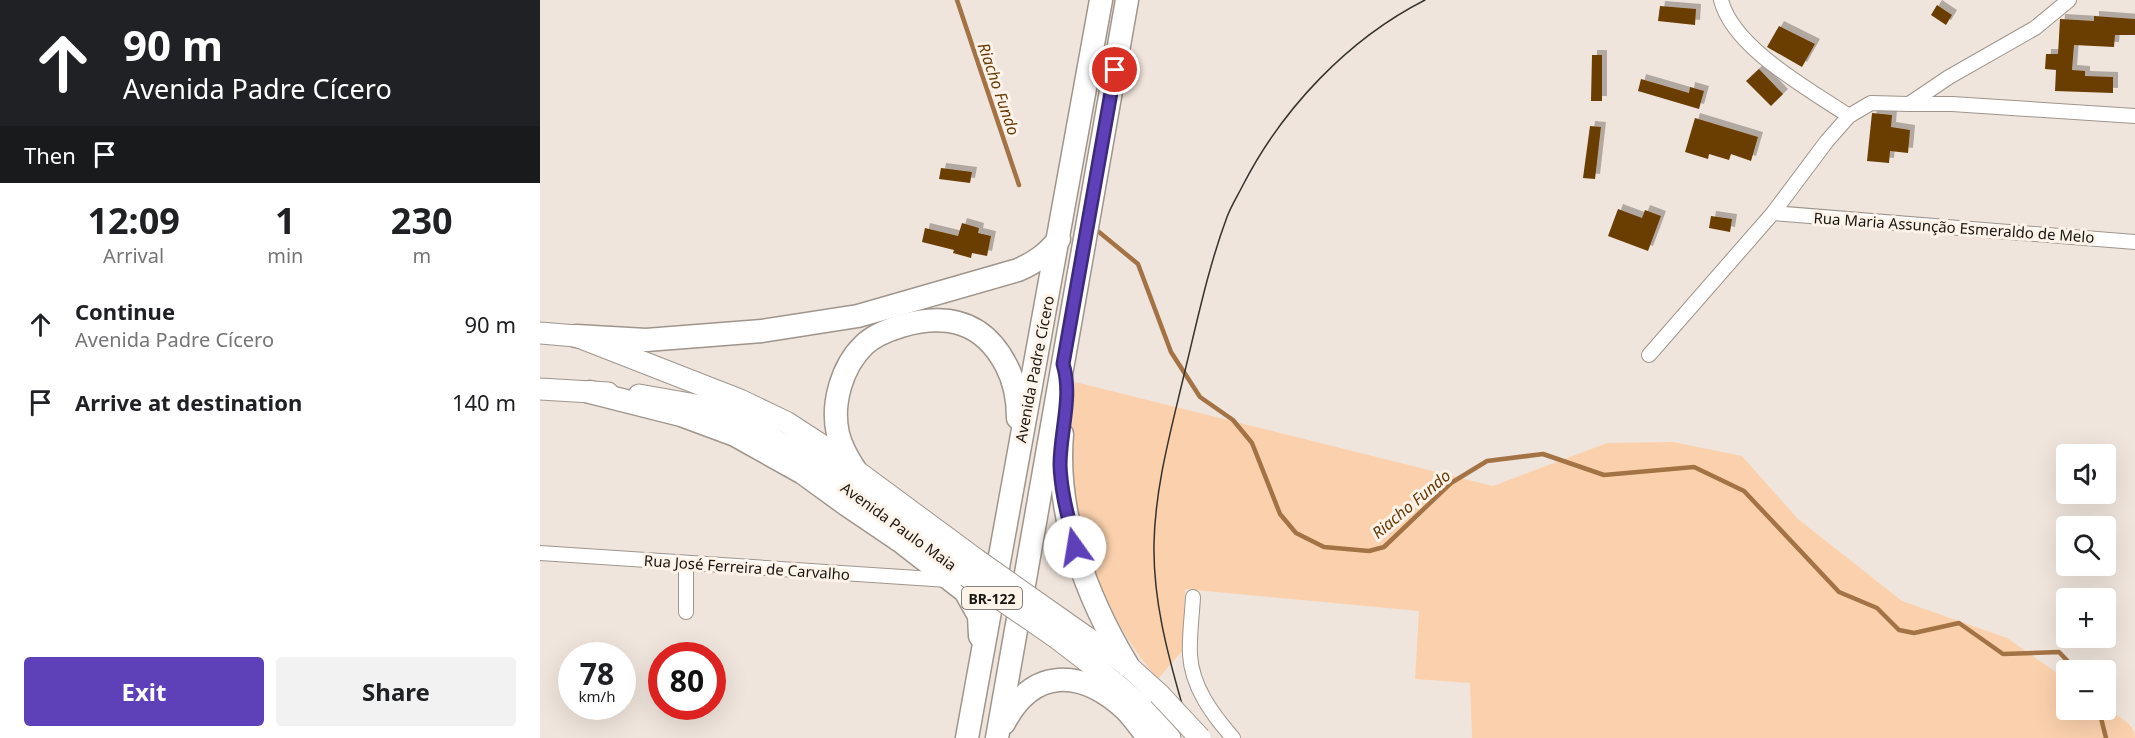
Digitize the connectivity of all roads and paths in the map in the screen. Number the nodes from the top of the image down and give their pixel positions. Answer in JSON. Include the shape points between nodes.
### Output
{"nodes":[{"id":1,"x":1101,"y":0,"type":"edge"},
{"id":2,"x":1127,"y":0,"type":"edge"},
{"id":3,"x":1721,"y":0,"type":"edge"},
{"id":4,"x":2069,"y":0,"type":"edge"},
{"id":5,"x":1909,"y":104,"type":"junction"},
{"id":6,"x":1849,"y":116,"type":"junction"},
{"id":7,"x":2135,"y":116,"type":"edge"},
{"id":8,"x":1773,"y":213,"type":"junction"},
{"id":9,"x":1059,"y":239,"type":"junction"},
{"id":10,"x":2135,"y":242,"type":"edge"},
{"id":11,"x":540,"y":333,"type":"edge"},
{"id":12,"x":576,"y":336,"type":"junction"},
{"id":13,"x":1649,"y":355,"type":"dead end"},
{"id":14,"x":1063,"y":364,"type":"junction"},
{"id":15,"x":540,"y":389,"type":"edge"},
{"id":16,"x":591,"y":392,"type":"junction"},
{"id":17,"x":1017,"y":458,"type":"junction"},
{"id":18,"x":856,"y":471,"type":"junction"},
{"id":19,"x":540,"y":553,"type":"edge"},
{"id":20,"x":686,"y":563,"type":"junction"},
{"id":21,"x":966,"y":572,"type":"junction"},
{"id":22,"x":1193,"y":597,"type":"dead end"},
{"id":23,"x":686,"y":612,"type":"dead end"},
{"id":24,"x":1058,"y":628,"type":"junction"},
{"id":25,"x":982,"y":658,"type":"junction"},
{"id":26,"x":1128,"y":666,"type":"junction"},
{"id":27,"x":997,"y":737,"type":"edge"},
{"id":28,"x":967,"y":738,"type":"edge"},
{"id":29,"x":1149,"y":738,"type":"edge"},
{"id":30,"x":1170,"y":738,"type":"edge"},
{"id":31,"x":1200,"y":738,"type":"edge"},
{"id":32,"x":1233,"y":738,"type":"edge"}],
"edges":[{"from":1,"to":9,"type":"highway","name":"Avenida Padre Cícero","number":"BR-122"},
{"from":2,"to":14,"type":"highway","name":"Avenida Padre Cícero","number":"BR-122"},
{"from":3,"to":6,"type":"street","via":[[1732,25],[1761,55]]},
{"from":4,"to":5,"type":"street","via":[[2035,28]]},
{"from":5,"to":6,"type":"street","via":[[1870,103]]},
{"from":5,"to":7,"type":"street"},
{"from":6,"to":8,"type":"street"},
{"from":8,"to":10,"type":"street","name":"Rua Maria Assunção Esmeraldo de Melo"},
{"from":8,"to":13,"type":"street"},
{"from":9,"to":12,"type":"highway","via":[[1047,254],[1018,270],[858,316],[762,331],[646,340]]},
{"from":9,"to":17,"type":"highway","name":"Avenida Padre Cícero","number":"BR-122"},
{"from":11,"to":12,"type":"main road"},
{"from":12,"to":18,"type":"main road","via":[[741,400],[786,422]]},
{"from":14,"to":26,"type":"highway","via":[[1068,384],[1060,467],[1066,506],[1075,547],[1095,604]]},
{"from":14,"to":27,"type":"highway","name":"Avenida Padre Cícero","number":"BR-122"},
{"from":15,"to":16,"type":"main road","name":"Avenida Paulo Maia"},
{"from":16,"to":21,"type":"highway","via":[[681,415],[735,435]]},
{"from":16,"to":21,"type":"main road","name":"Avenida Paulo Maia","via":[[696,405],[753,427],[808,459]]},
{"from":17,"to":18,"type":"highway","via":[[1018,413],[1012,377],[1001,356],[987,338],[967,325],[928,320],[887,330],[865,344],[851,361],[840,385],[835,412],[844,452]]},
{"from":17,"to":25,"type":"highway","name":"Avenida Padre Cícero","number":"BR-122"},
{"from":18,"to":21,"type":"main road"},
{"from":19,"to":20,"type":"street","name":"Rua José Ferreira de Carvalho"},
{"from":20,"to":21,"type":"street","name":"Rua José Ferreira de Carvalho"},
{"from":20,"to":23,"type":"street"},
{"from":21,"to":24,"type":"main road","bridge":true},
{"from":21,"to":25,"type":"highway","via":[[965,591],[979,616]]},
{"from":22,"to":32,"type":"street","via":[[1190,655],[1195,678],[1215,717]]},
{"from":24,"to":26,"type":"main road"},
{"from":24,"to":30,"type":"main road","via":[[1142,706]]},
{"from":25,"to":28,"type":"highway","name":"Avenida Padre Cícero","number":"BR-122"},
{"from":26,"to":31,"type":"main road","bridge":true},
{"from":27,"to":29,"type":"highway","via":[[1021,697],[1041,682],[1054,680],[1099,690],[1125,710]]}]}
